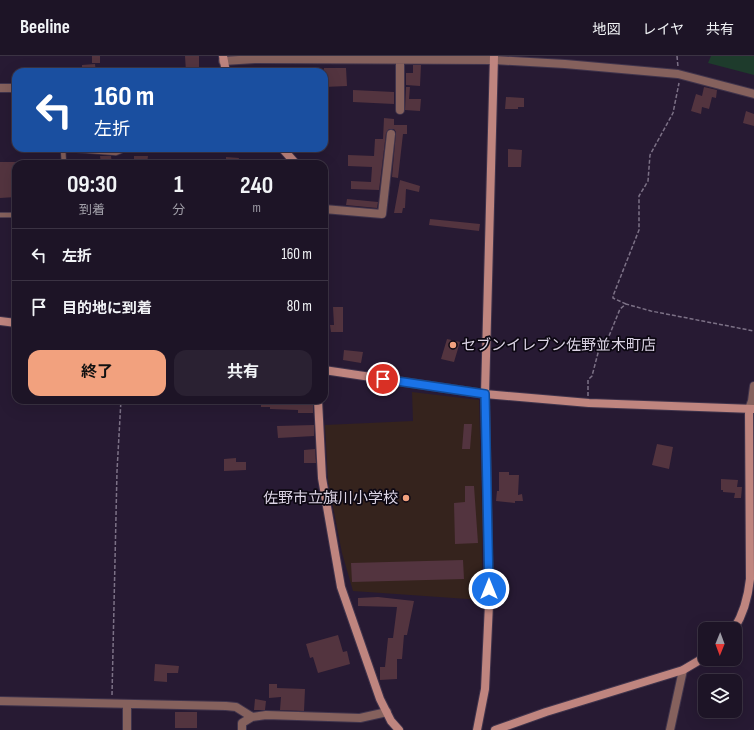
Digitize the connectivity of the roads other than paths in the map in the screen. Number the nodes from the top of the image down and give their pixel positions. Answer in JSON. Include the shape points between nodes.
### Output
{"nodes":[{"id":1,"x":223,"y":58,"type":"edge"},
{"id":2,"x":494,"y":58,"type":"edge"},
{"id":3,"x":400,"y":60,"type":"junction"},
{"id":4,"x":225,"y":68,"type":"edge"},
{"id":5,"x":0,"y":88,"type":"edge"},
{"id":6,"x":12,"y":88,"type":"edge"},
{"id":7,"x":754,"y":94,"type":"edge"},
{"id":8,"x":400,"y":110,"type":"dead end"},
{"id":9,"x":391,"y":134,"type":"dead end"},
{"id":10,"x":90,"y":152,"type":"edge"},
{"id":11,"x":118,"y":152,"type":"edge"},
{"id":12,"x":286,"y":152,"type":"edge"},
{"id":13,"x":292,"y":160,"type":"edge"},
{"id":14,"x":328,"y":209,"type":"edge"},
{"id":15,"x":0,"y":215,"type":"edge"},
{"id":16,"x":12,"y":215,"type":"edge"},
{"id":17,"x":0,"y":321,"type":"edge"},
{"id":18,"x":12,"y":322,"type":"edge"},
{"id":19,"x":328,"y":371,"type":"edge"},
{"id":20,"x":754,"y":386,"type":"edge"},
{"id":21,"x":485,"y":394,"type":"junction"},
{"id":22,"x":318,"y":404,"type":"edge"},
{"id":23,"x":751,"y":409,"type":"edge"},
{"id":24,"x":738,"y":622,"type":"edge"},
{"id":25,"x":698,"y":661,"type":"edge"},
{"id":26,"x":682,"y":670,"type":"junction"},
{"id":27,"x":0,"y":701,"type":"edge"},
{"id":28,"x":127,"y":705,"type":"junction"},
{"id":29,"x":387,"y":712,"type":"junction"},
{"id":30,"x":252,"y":717,"type":"junction"},
{"id":31,"x":127,"y":730,"type":"edge"},
{"id":32,"x":242,"y":730,"type":"edge"},
{"id":33,"x":399,"y":730,"type":"edge"},
{"id":34,"x":477,"y":730,"type":"edge"},
{"id":35,"x":495,"y":730,"type":"edge"},
{"id":36,"x":670,"y":730,"type":"edge"}],
"edges":[{"from":1,"to":3,"type":"street"},
{"from":1,"to":4,"type":"street"},
{"from":2,"to":3,"type":"street"},
{"from":2,"to":7,"type":"street","via":[[678,74]]},
{"from":2,"to":21,"type":"street"},
{"from":3,"to":8,"type":"street"},
{"from":5,"to":6,"type":"street"},
{"from":9,"to":14,"type":"street","via":[[382,214]]},
{"from":10,"to":11,"type":"lane"},
{"from":12,"to":13,"type":"street"},
{"from":15,"to":16,"type":"lane"},
{"from":17,"to":18,"type":"street"},
{"from":19,"to":21,"type":"street"},
{"from":20,"to":23,"type":"street"},
{"from":21,"to":23,"type":"street","via":[[589,403]]},
{"from":21,"to":34,"type":"street","via":[[489,604],[485,689]]},
{"from":22,"to":29,"type":"street","via":[[322,478],[341,586],[369,670]]},
{"from":23,"to":24,"type":"street","via":[[750,578],[748,598]]},
{"from":25,"to":26,"type":"street"},
{"from":26,"to":35,"type":"street"},
{"from":26,"to":36,"type":"street"},
{"from":27,"to":28,"type":"street"},
{"from":28,"to":30,"type":"street","via":[[226,706],[236,707]]},
{"from":28,"to":31,"type":"street"},
{"from":29,"to":30,"type":"street","via":[[360,718],[266,715]]},
{"from":29,"to":33,"type":"street"},
{"from":30,"to":32,"type":"street","via":[[242,723]]}]}
